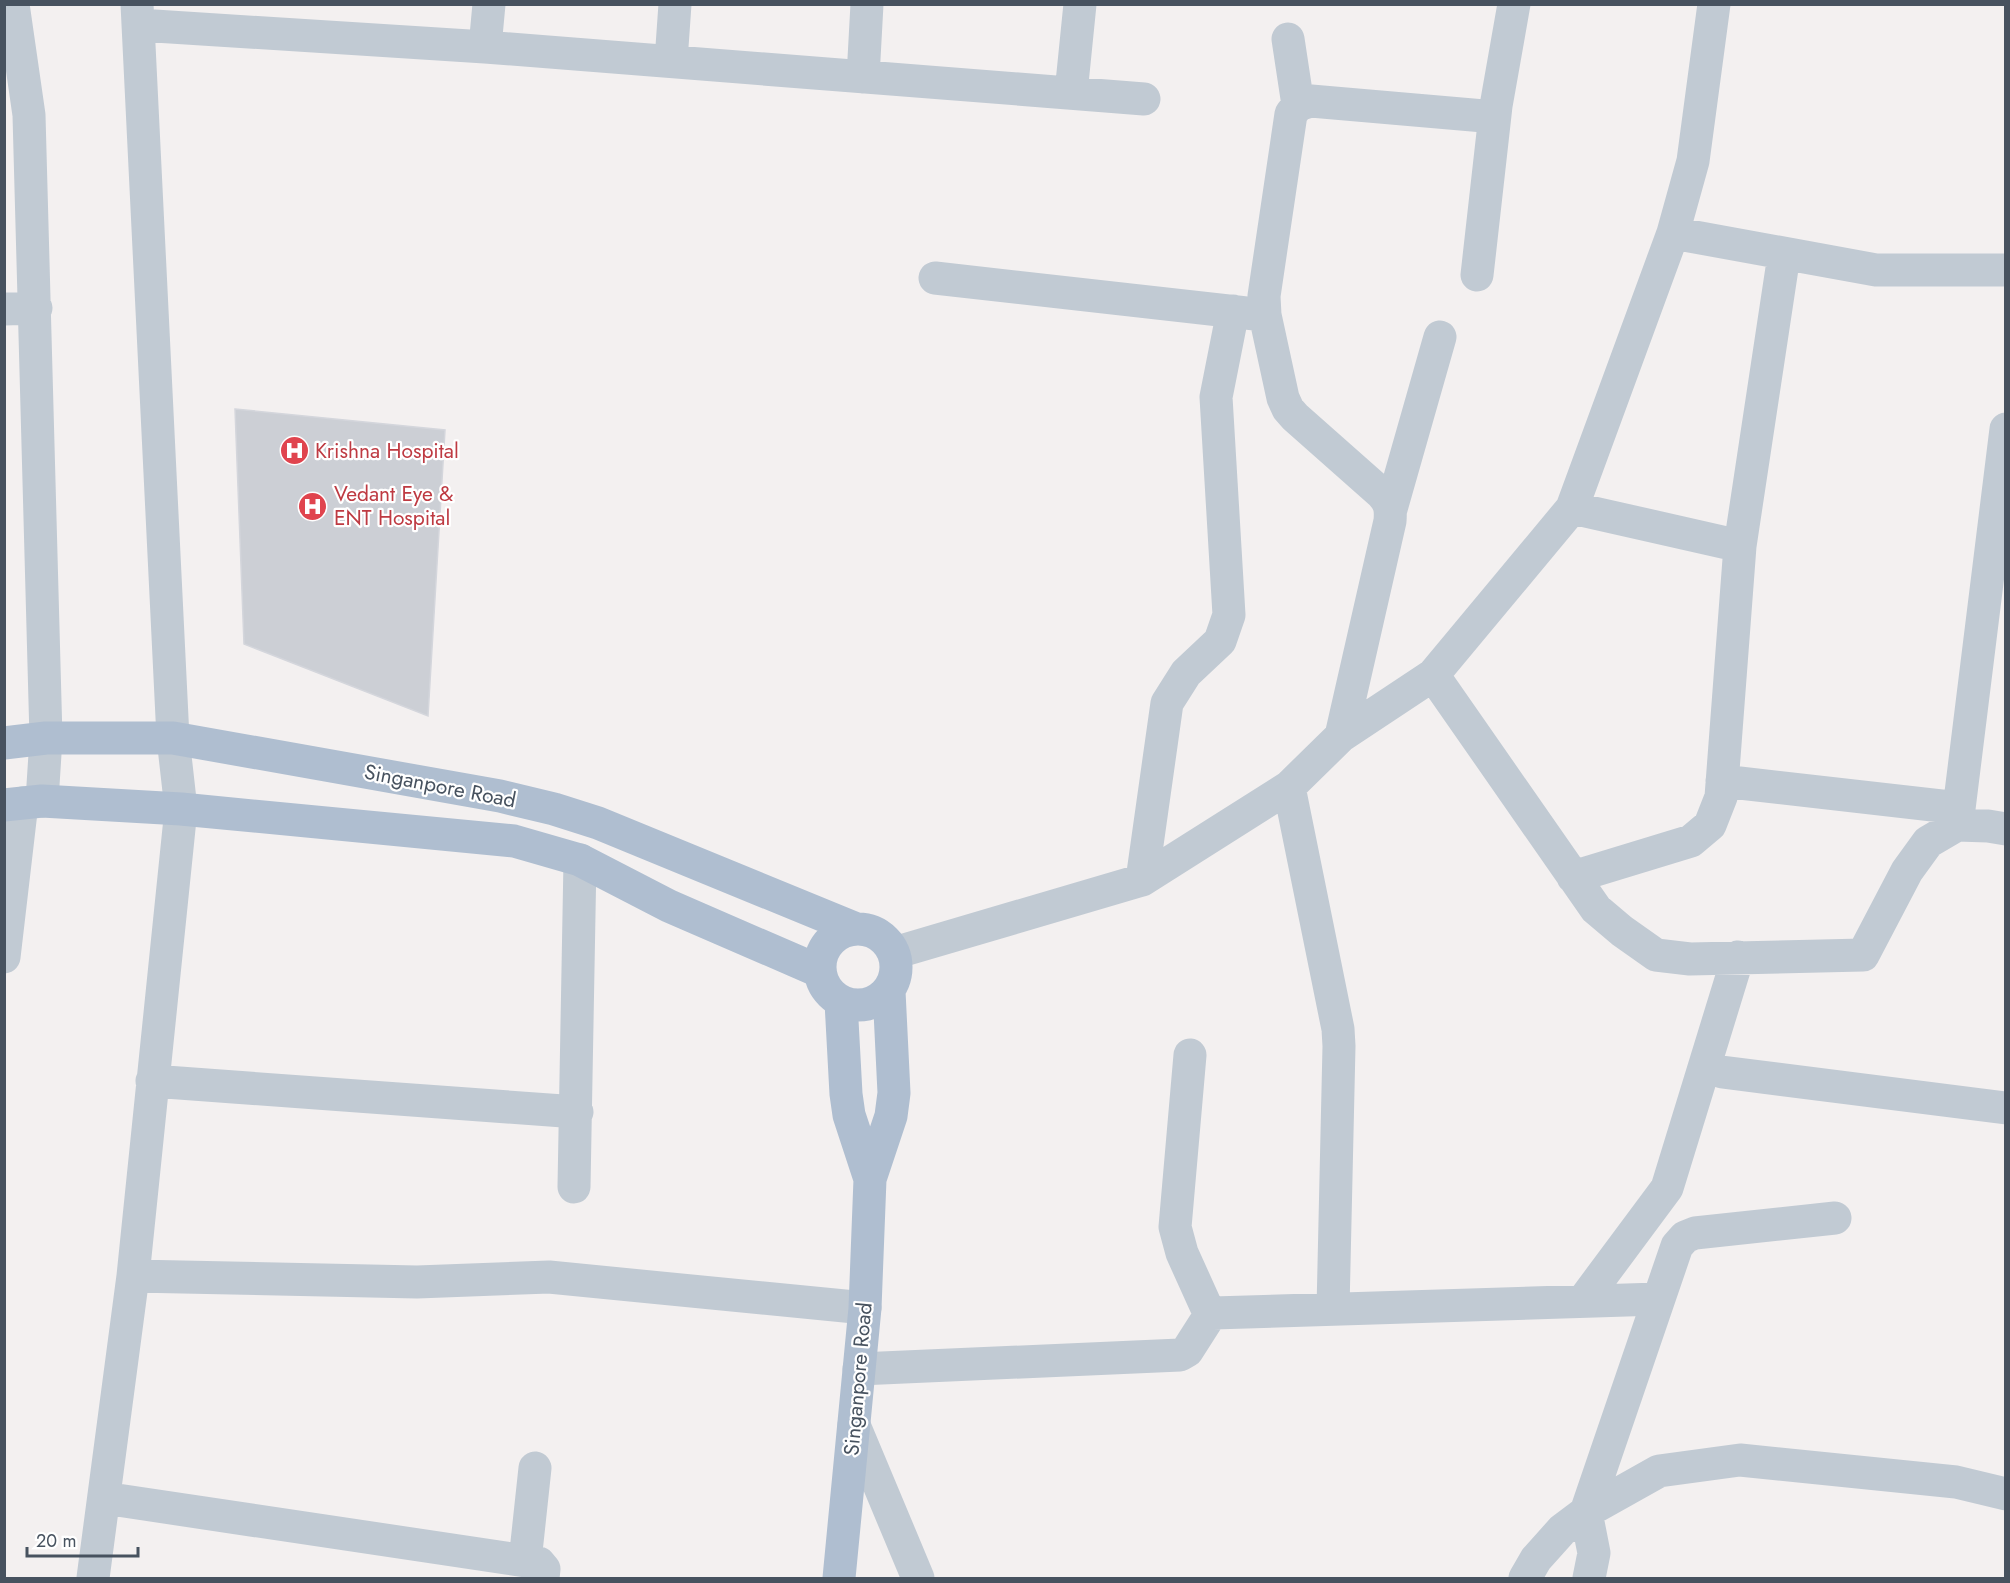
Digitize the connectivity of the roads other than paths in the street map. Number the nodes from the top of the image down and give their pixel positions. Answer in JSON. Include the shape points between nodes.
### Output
{"nodes":[{"id":1,"x":13,"y":4,"type":"edge"},
{"id":2,"x":489,"y":4,"type":"edge"},
{"id":3,"x":675,"y":4,"type":"edge"},
{"id":4,"x":867,"y":4,"type":"edge"},
{"id":5,"x":1080,"y":4,"type":"edge"},
{"id":6,"x":1514,"y":4,"type":"edge"},
{"id":7,"x":1709,"y":5,"type":"edge"},
{"id":8,"x":138,"y":15,"type":"edge"},
{"id":9,"x":1288,"y":39,"type":"dead end"},
{"id":10,"x":485,"y":47,"type":"junction"},
{"id":11,"x":671,"y":61,"type":"junction"},
{"id":12,"x":863,"y":77,"type":"junction"},
{"id":13,"x":1071,"y":93,"type":"junction"},
{"id":14,"x":1144,"y":99,"type":"dead end"},
{"id":15,"x":1298,"y":105,"type":"junction"},
{"id":16,"x":1496,"y":106,"type":"junction"},
{"id":17,"x":17,"y":115,"type":"edge"},
{"id":18,"x":1673,"y":233,"type":"junction"},
{"id":19,"x":1784,"y":255,"type":"junction"},
{"id":20,"x":2006,"y":270,"type":"edge"},
{"id":21,"x":1477,"y":276,"type":"dead end"},
{"id":22,"x":935,"y":278,"type":"dead end"},
{"id":23,"x":20,"y":308,"type":"edge"},
{"id":24,"x":1249,"y":313,"type":"junction"},
{"id":25,"x":1440,"y":338,"type":"dead end"},
{"id":26,"x":2006,"y":429,"type":"edge"},
{"id":27,"x":1572,"y":508,"type":"junction"},
{"id":28,"x":1391,"y":509,"type":"junction"},
{"id":29,"x":1740,"y":546,"type":"junction"},
{"id":30,"x":1433,"y":675,"type":"junction"},
{"id":31,"x":1341,"y":736,"type":"junction"},
{"id":32,"x":46,"y":738,"type":"junction"},
{"id":33,"x":173,"y":738,"type":"junction"},
{"id":34,"x":4,"y":743,"type":"edge"},
{"id":35,"x":1722,"y":782,"type":"junction"},
{"id":36,"x":1289,"y":787,"type":"junction"},
{"id":37,"x":23,"y":803,"type":"edge"},
{"id":38,"x":181,"y":809,"type":"junction"},
{"id":39,"x":1958,"y":817,"type":"junction"},
{"id":40,"x":2006,"y":829,"type":"edge"},
{"id":41,"x":580,"y":860,"type":"junction"},
{"id":42,"x":1573,"y":876,"type":"junction"},
{"id":43,"x":1142,"y":880,"type":"junction"},
{"id":44,"x":854,"y":928,"type":"junction"},
{"id":45,"x":894,"y":953,"type":"junction"},
{"id":46,"x":4,"y":957,"type":"edge"},
{"id":47,"x":1738,"y":957,"type":"junction"},
{"id":48,"x":819,"y":971,"type":"junction"},
{"id":49,"x":889,"y":991,"type":"junction"},
{"id":50,"x":841,"y":1002,"type":"junction"},
{"id":51,"x":1190,"y":1054,"type":"dead end"},
{"id":52,"x":1722,"y":1072,"type":"dead end"},
{"id":53,"x":152,"y":1081,"type":"junction"},
{"id":54,"x":2006,"y":1108,"type":"edge"},
{"id":55,"x":577,"y":1112,"type":"junction"},
{"id":56,"x":870,"y":1179,"type":"junction"},
{"id":57,"x":574,"y":1187,"type":"dead end"},
{"id":58,"x":1835,"y":1218,"type":"dead end"},
{"id":59,"x":132,"y":1276,"type":"junction"},
{"id":60,"x":1658,"y":1299,"type":"junction"},
{"id":61,"x":1583,"y":1301,"type":"junction"},
{"id":62,"x":864,"y":1308,"type":"junction"},
{"id":63,"x":1333,"y":1309,"type":"junction"},
{"id":64,"x":1210,"y":1315,"type":"junction"},
{"id":65,"x":859,"y":1369,"type":"junction"},
{"id":66,"x":854,"y":1425,"type":"junction"},
{"id":67,"x":535,"y":1468,"type":"dead end"},
{"id":68,"x":2006,"y":1494,"type":"edge"},
{"id":69,"x":104,"y":1498,"type":"junction"},
{"id":70,"x":1586,"y":1512,"type":"junction"},
{"id":71,"x":534,"y":1570,"type":"edge"},
{"id":72,"x":93,"y":1578,"type":"edge"},
{"id":73,"x":839,"y":1578,"type":"edge"},
{"id":74,"x":918,"y":1578,"type":"edge"},
{"id":75,"x":1526,"y":1578,"type":"edge"},
{"id":76,"x":1589,"y":1578,"type":"edge"}],
"edges":[{"from":1,"to":17,"type":"street"},
{"from":2,"to":10,"type":"street"},
{"from":3,"to":11,"type":"street"},
{"from":4,"to":12,"type":"street"},
{"from":5,"to":13,"type":"street"},
{"from":6,"to":16,"type":"street"},
{"from":7,"to":18,"type":"street","via":[[1693,161]]},
{"from":8,"to":10,"type":"street"},
{"from":8,"to":33,"type":"street"},
{"from":9,"to":15,"type":"street"},
{"from":10,"to":11,"type":"street"},
{"from":11,"to":12,"type":"street"},
{"from":12,"to":13,"type":"street"},
{"from":13,"to":14,"type":"street"},
{"from":15,"to":16,"type":"street","via":[[1311,101],[1484,116],[1490,115]]},
{"from":15,"to":24,"type":"street","via":[[1288,128],[1264,296]]},
{"from":16,"to":21,"type":"street"},
{"from":17,"to":23,"type":"street"},
{"from":18,"to":19,"type":"street"},
{"from":18,"to":27,"type":"street"},
{"from":19,"to":20,"type":"street","via":[[1876,270]]},
{"from":19,"to":29,"type":"street"},
{"from":22,"to":24,"type":"street"},
{"from":23,"to":32,"type":"street"},
{"from":24,"to":28,"type":"street","via":[[1288,409],[1382,494]]},
{"from":24,"to":43,"type":"street","via":[[1216,397],[1229,615],[1220,641],[1186,674],[1167,703]]},
{"from":25,"to":28,"type":"street"},
{"from":26,"to":39,"type":"street"},
{"from":27,"to":29,"type":"street"},
{"from":27,"to":30,"type":"street"},
{"from":28,"to":31,"type":"street"},
{"from":29,"to":35,"type":"street"},
{"from":30,"to":31,"type":"street"},
{"from":30,"to":42,"type":"street"},
{"from":31,"to":36,"type":"street"},
{"from":32,"to":33,"type":"main road","name":"Singanpore Road"},
{"from":32,"to":34,"type":"main road","name":"Singanpore Road"},
{"from":32,"to":37,"type":"street"},
{"from":33,"to":38,"type":"street"},
{"from":33,"to":44,"type":"main road","name":"Singanpore Road","via":[[554,809],[598,823]]},
{"from":35,"to":39,"type":"street"},
{"from":35,"to":42,"type":"street","via":[[1721,797],[1710,825],[1690,841]]},
{"from":36,"to":43,"type":"street"},
{"from":36,"to":63,"type":"street","via":[[1340,1046]]},
{"from":37,"to":38,"type":"main road","name":"Singanpore Road"},
{"from":37,"to":46,"type":"street"},
{"from":38,"to":41,"type":"main road","name":"Singanpore Road","via":[[514,841]]},
{"from":38,"to":53,"type":"street"},
{"from":39,"to":40,"type":"street"},
{"from":39,"to":47,"type":"street","via":[[1928,842],[1907,871],[1863,956]]},
{"from":41,"to":48,"type":"main road","name":"Singanpore Road","via":[[669,906]]},
{"from":41,"to":55,"type":"street"},
{"from":42,"to":47,"type":"street","via":[[1596,909],[1656,955]]},
{"from":43,"to":45,"type":"street"},
{"from":44,"to":45,"type":"main road","via":[[878,933]]},
{"from":44,"to":48,"type":"main road","via":[[842,932],[824,948]]},
{"from":45,"to":49,"type":"main road","via":[[897,965]]},
{"from":47,"to":61,"type":"street","via":[[1667,1188]]},
{"from":48,"to":50,"type":"main road","via":[[823,983]]},
{"from":49,"to":50,"type":"main road","via":[[867,1005]]},
{"from":49,"to":56,"type":"main road","name":"Singanpore Road","via":[[894,1093],[891,1116]]},
{"from":50,"to":56,"type":"main road","name":"Singanpore Road","via":[[849,1115]]},
{"from":51,"to":64,"type":"street","via":[[1175,1227],[1182,1253]]},
{"from":52,"to":54,"type":"street"},
{"from":53,"to":55,"type":"street"},
{"from":53,"to":59,"type":"street"},
{"from":55,"to":57,"type":"street"},
{"from":56,"to":62,"type":"main road","name":"Singanpore Road"},
{"from":58,"to":60,"type":"street","via":[[1685,1237],[1677,1246]]},
{"from":59,"to":62,"type":"street","via":[[417,1282],[549,1276]]},
{"from":59,"to":69,"type":"street"},
{"from":60,"to":61,"type":"street"},
{"from":60,"to":70,"type":"street"},
{"from":61,"to":63,"type":"street"},
{"from":62,"to":65,"type":"main road","name":"Singanpore Road"},
{"from":63,"to":64,"type":"street"},
{"from":64,"to":65,"type":"street","via":[[1187,1351],[1180,1355]]},
{"from":65,"to":66,"type":"main road","name":"Singanpore Road"},
{"from":66,"to":73,"type":"main road","name":"Singanpore Road"},
{"from":66,"to":74,"type":"street"},
{"from":67,"to":71,"type":"street"},
{"from":68,"to":70,"type":"street","via":[[1956,1482],[1740,1460],[1659,1472]]},
{"from":69,"to":71,"type":"street"},
{"from":69,"to":72,"type":"street"},
{"from":70,"to":75,"type":"street","via":[[1562,1530],[1536,1559]]},
{"from":70,"to":76,"type":"street","via":[[1594,1553]]}]}
